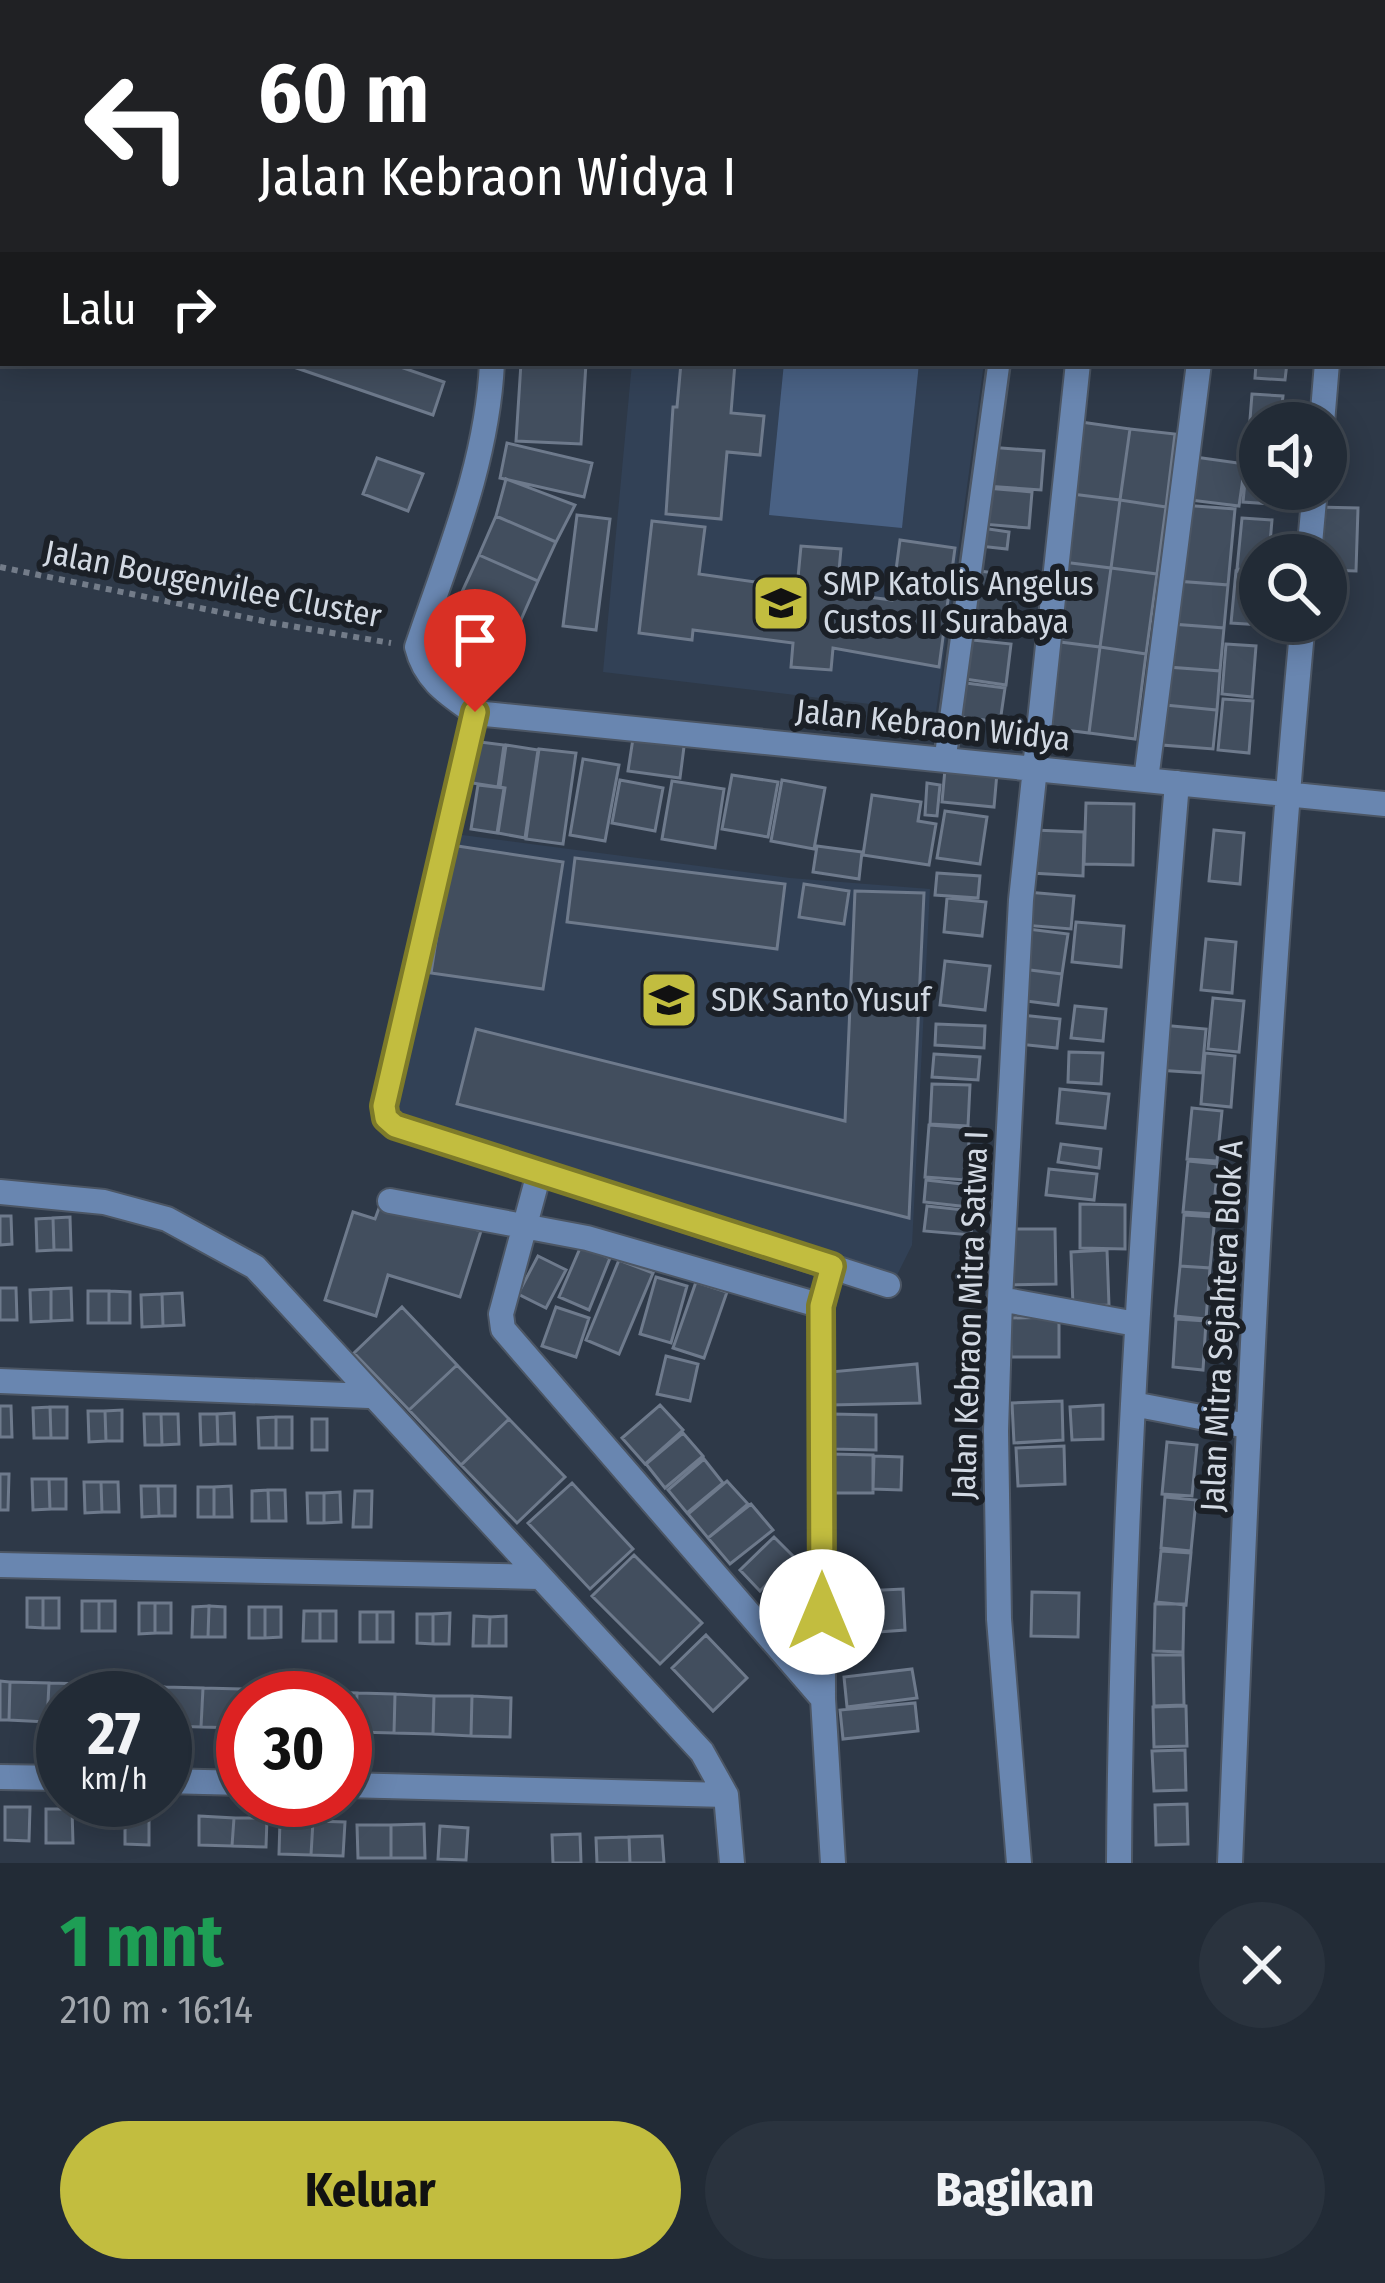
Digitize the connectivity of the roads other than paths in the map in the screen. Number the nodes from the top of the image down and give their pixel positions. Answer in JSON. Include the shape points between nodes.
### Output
{"nodes":[{"id":1,"x":491,"y":366,"type":"edge"},
{"id":2,"x":999,"y":366,"type":"edge"},
{"id":3,"x":1078,"y":366,"type":"edge"},
{"id":4,"x":1198,"y":366,"type":"edge"},
{"id":5,"x":1327,"y":366,"type":"edge"},
{"id":6,"x":1324,"y":402,"type":"edge"},
{"id":7,"x":1301,"y":642,"type":"edge"},
{"id":8,"x":475,"y":712,"type":"junction"},
{"id":9,"x":945,"y":759,"type":"junction"},
{"id":10,"x":1034,"y":769,"type":"junction"},
{"id":11,"x":1146,"y":780,"type":"junction"},
{"id":12,"x":1177,"y":783,"type":"junction"},
{"id":13,"x":1287,"y":794,"type":"junction"},
{"id":14,"x":1385,"y":804,"type":"edge"},
{"id":15,"x":539,"y":1172,"type":"junction"},
{"id":16,"x":0,"y":1192,"type":"edge"},
{"id":17,"x":390,"y":1201,"type":"dead end"},
{"id":18,"x":528,"y":1225,"type":"junction"},
{"id":19,"x":832,"y":1266,"type":"junction"},
{"id":20,"x":888,"y":1285,"type":"dead end"},
{"id":21,"x":1000,"y":1299,"type":"junction"},
{"id":22,"x":821,"y":1306,"type":"junction"},
{"id":23,"x":1136,"y":1324,"type":"junction"},
{"id":24,"x":0,"y":1381,"type":"edge"},
{"id":25,"x":369,"y":1396,"type":"junction"},
{"id":26,"x":1133,"y":1404,"type":"junction"},
{"id":27,"x":1247,"y":1426,"type":"junction"},
{"id":28,"x":0,"y":1564,"type":"edge"},
{"id":29,"x":539,"y":1577,"type":"junction"},
{"id":30,"x":823,"y":1699,"type":"junction"},
{"id":31,"x":0,"y":1777,"type":"edge"},
{"id":32,"x":36,"y":1778,"type":"edge"},
{"id":33,"x":372,"y":1786,"type":"edge"},
{"id":34,"x":726,"y":1795,"type":"junction"},
{"id":35,"x":732,"y":1863,"type":"edge"},
{"id":36,"x":833,"y":1863,"type":"edge"},
{"id":37,"x":1019,"y":1863,"type":"edge"},
{"id":38,"x":1119,"y":1863,"type":"edge"},
{"id":39,"x":1230,"y":1863,"type":"edge"}],
"edges":[{"from":1,"to":8,"type":"street","via":[[478,472],[417,647],[440,689]]},
{"from":2,"to":9,"type":"lane"},
{"from":3,"to":10,"type":"street","name":"Jalan Kebraon Mitra Satwa I"},
{"from":4,"to":11,"type":"street"},
{"from":5,"to":6,"type":"street"},
{"from":7,"to":13,"type":"street","name":"Jalan Mitra Sejahtera Blok A"},
{"from":8,"to":9,"type":"street","name":"Jalan Kebraon Widya"},
{"from":8,"to":15,"type":"street","via":[[384,1106],[395,1126]]},
{"from":9,"to":10,"type":"street","name":"Jalan Kebraon Widya"},
{"from":10,"to":11,"type":"street","name":"Jalan Kebraon Widya"},
{"from":10,"to":21,"type":"street","name":"Jalan Kebraon Mitra Satwa I"},
{"from":11,"to":12,"type":"street","name":"Jalan Kebraon Widya"},
{"from":12,"to":13,"type":"street","name":"Jalan Kebraon Widya"},
{"from":12,"to":23,"type":"street"},
{"from":13,"to":14,"type":"street","name":"Jalan Kebraon Widya"},
{"from":13,"to":27,"type":"street","name":"Jalan Mitra Sejahtera Blok A"},
{"from":15,"to":18,"type":"street"},
{"from":15,"to":19,"type":"street"},
{"from":16,"to":25,"type":"street","via":[[104,1202],[167,1219],[210,1242],[255,1268]]},
{"from":17,"to":18,"type":"street"},
{"from":18,"to":22,"type":"street"},
{"from":18,"to":30,"type":"street","via":[[503,1329]]},
{"from":19,"to":20,"type":"street"},
{"from":19,"to":22,"type":"street"},
{"from":21,"to":23,"type":"street"},
{"from":21,"to":37,"type":"street","name":"Jalan Kebraon Mitra Satwa I","via":[[999,1619]]},
{"from":22,"to":30,"type":"street"},
{"from":23,"to":26,"type":"street"},
{"from":24,"to":25,"type":"street"},
{"from":25,"to":29,"type":"street"},
{"from":26,"to":27,"type":"street"},
{"from":26,"to":38,"type":"street"},
{"from":27,"to":39,"type":"street","name":"Jalan Mitra Sejahtera Blok A"},
{"from":28,"to":29,"type":"street"},
{"from":29,"to":34,"type":"street","via":[[702,1752]]},
{"from":30,"to":36,"type":"street"},
{"from":31,"to":32,"type":"street"},
{"from":33,"to":34,"type":"street"},
{"from":34,"to":35,"type":"street"}]}
